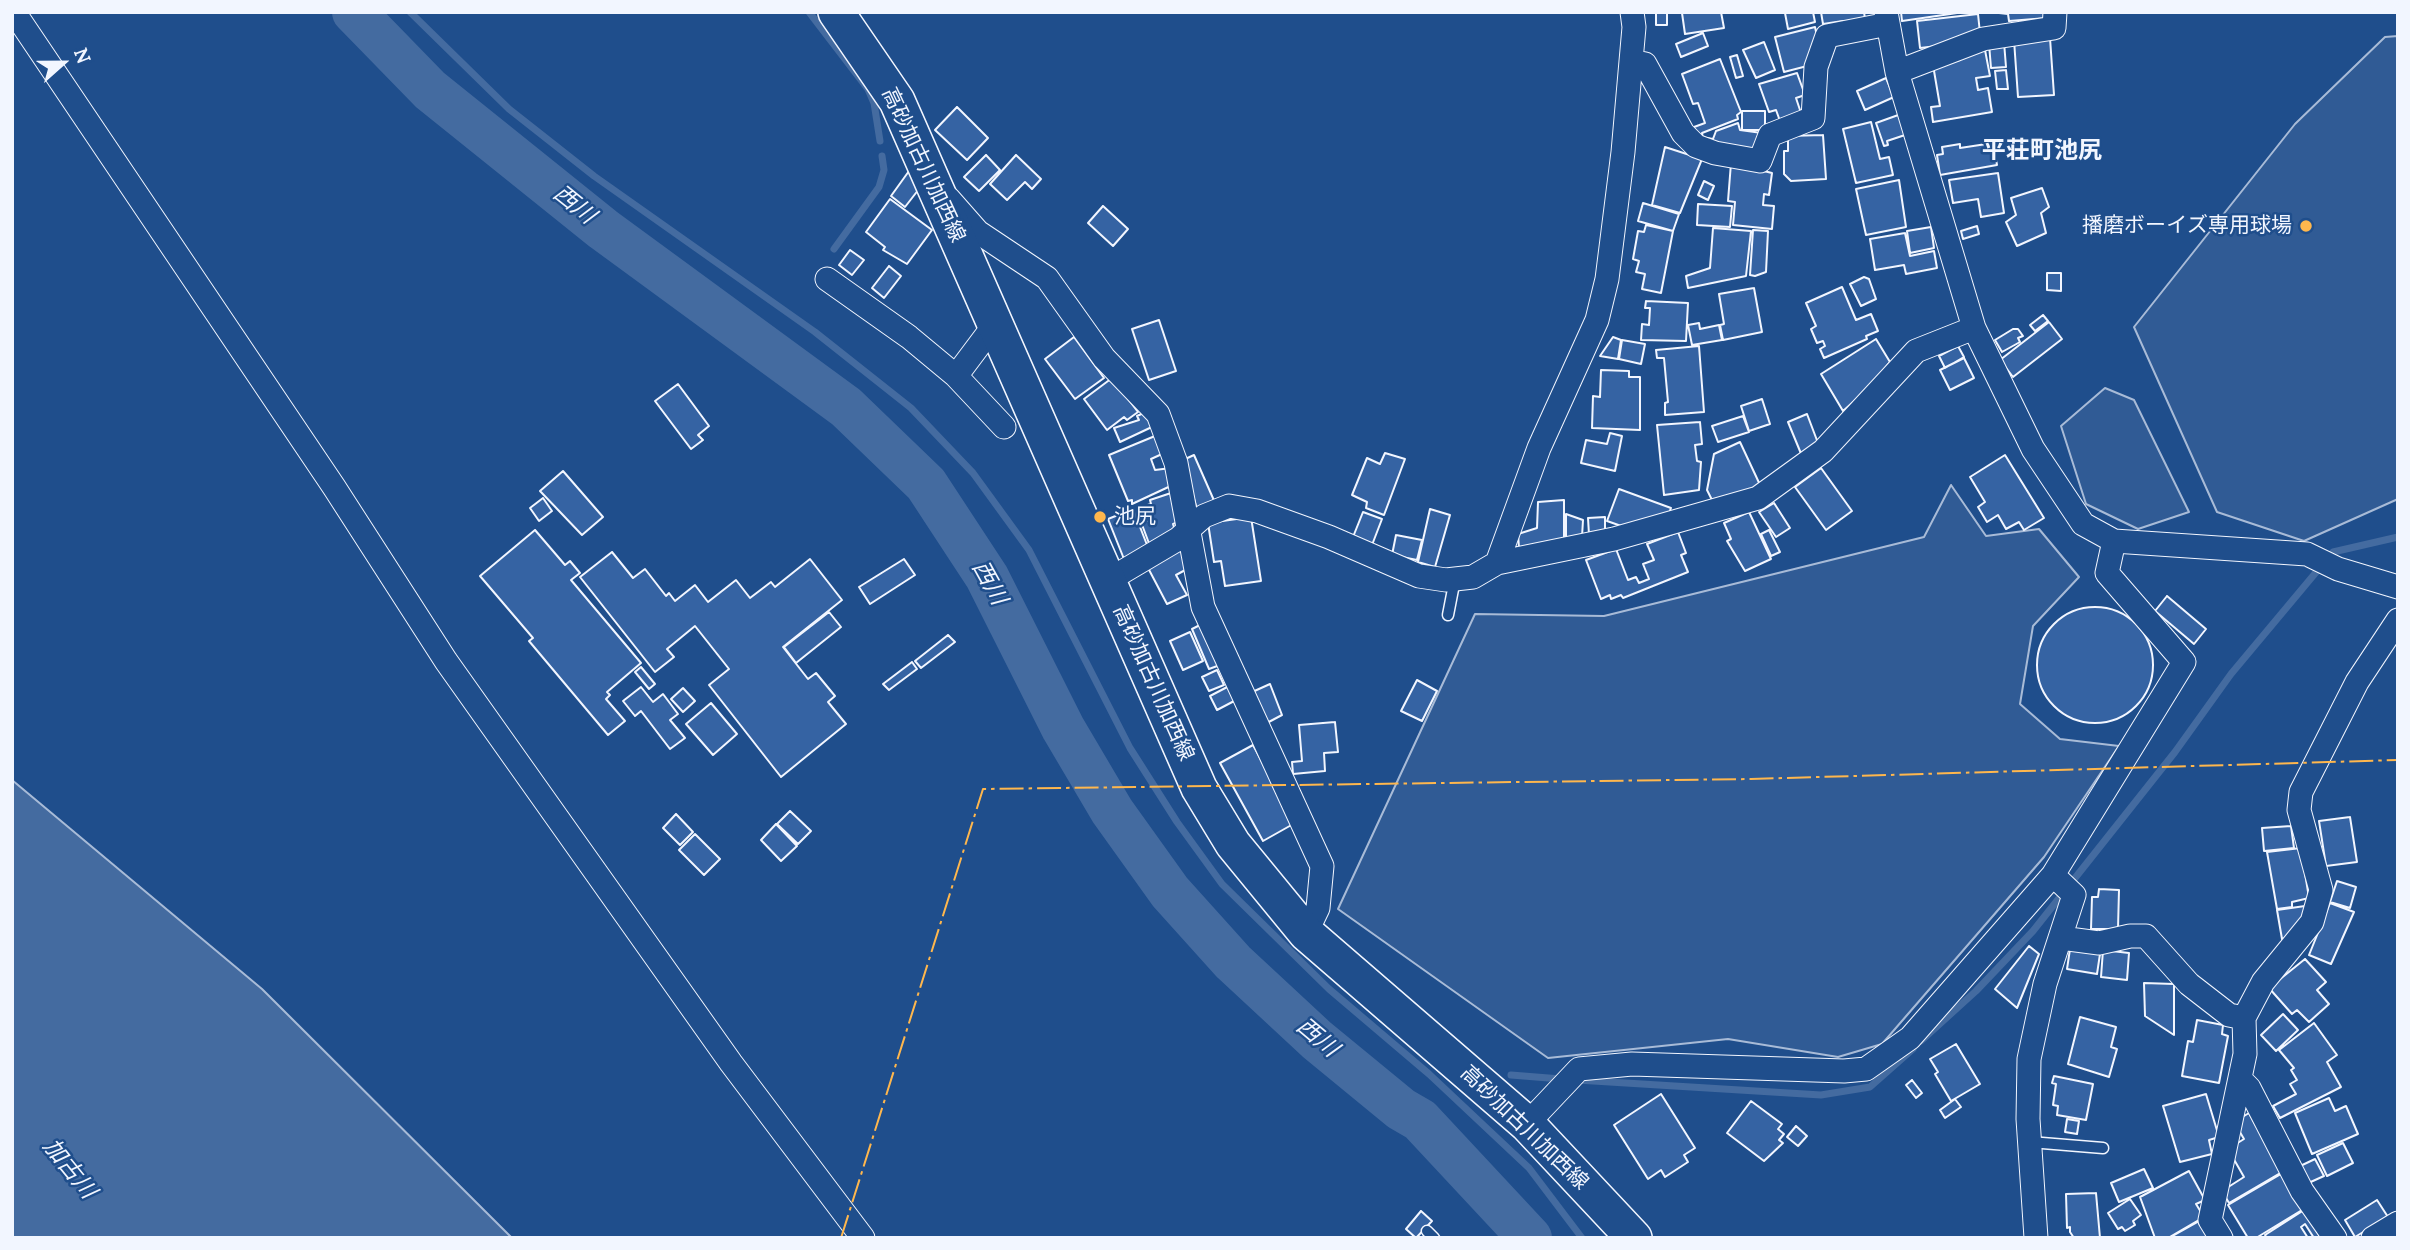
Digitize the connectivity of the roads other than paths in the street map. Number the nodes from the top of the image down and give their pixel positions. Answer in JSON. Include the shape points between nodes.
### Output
{"nodes":[{"id":1,"x":14,"y":12,"type":"edge"},
{"id":2,"x":836,"y":12,"type":"edge"},
{"id":3,"x":1632,"y":12,"type":"edge"},
{"id":4,"x":2055,"y":12,"type":"edge"},
{"id":5,"x":1887,"y":18,"type":"edge"},
{"id":6,"x":1645,"y":60,"type":"junction"},
{"id":7,"x":1897,"y":72,"type":"junction"},
{"id":8,"x":929,"y":175,"type":"junction"},
{"id":9,"x":827,"y":279,"type":"dead end"},
{"id":10,"x":995,"y":324,"type":"junction"},
{"id":11,"x":1974,"y":328,"type":"junction"},
{"id":12,"x":956,"y":376,"type":"junction"},
{"id":13,"x":1004,"y":427,"type":"dead end"},
{"id":14,"x":1190,"y":529,"type":"junction"},
{"id":15,"x":2114,"y":541,"type":"junction"},
{"id":16,"x":1497,"y":563,"type":"junction"},
{"id":17,"x":1455,"y":579,"type":"junction"},
{"id":18,"x":1107,"y":581,"type":"junction"},
{"id":19,"x":2398,"y":587,"type":"edge"},
{"id":20,"x":1448,"y":615,"type":"dead end"},
{"id":21,"x":2398,"y":620,"type":"edge"},
{"id":22,"x":2053,"y":875,"type":"junction"},
{"id":23,"x":1306,"y":933,"type":"junction"},
{"id":24,"x":2061,"y":938,"type":"junction"},
{"id":25,"x":2244,"y":1018,"type":"junction"},
{"id":26,"x":2240,"y":1079,"type":"junction"},
{"id":27,"x":1527,"y":1124,"type":"junction"},
{"id":28,"x":2030,"y":1142,"type":"junction"},
{"id":29,"x":2103,"y":1148,"type":"dead end"},
{"id":30,"x":2397,"y":1224,"type":"edge"},
{"id":31,"x":863,"y":1238,"type":"edge"},
{"id":32,"x":1634,"y":1238,"type":"edge"},
{"id":33,"x":2036,"y":1238,"type":"edge"},
{"id":34,"x":2221,"y":1238,"type":"edge"},
{"id":35,"x":2335,"y":1238,"type":"edge"},
{"id":36,"x":2373,"y":1238,"type":"edge"}],
"edges":[{"from":1,"to":31,"type":"street","via":[[334,487],[452,671],[731,1063]]},
{"from":2,"to":8,"type":"main road","name":"高砂加古川加西線","via":[[897,101]]},
{"from":3,"to":6,"type":"street"},
{"from":4,"to":7,"type":"street","via":[[2054,28],[1983,39]]},
{"from":5,"to":6,"type":"street","via":[[1827,36],[1816,67],[1813,118],[1770,135],[1760,161],[1696,146],[1683,133]]},
{"from":5,"to":7,"type":"street"},
{"from":6,"to":16,"type":"street","via":[[1597,320],[1539,448]]},
{"from":7,"to":11,"type":"street"},
{"from":8,"to":10,"type":"main road","name":"高砂加古川加西線"},
{"from":8,"to":14,"type":"street","via":[[978,232],[1047,278],[1104,358],[1158,414],[1176,463]]},
{"from":9,"to":12,"type":"street"},
{"from":10,"to":12,"type":"street"},
{"from":10,"to":18,"type":"main road","name":"高砂加古川加西線"},
{"from":11,"to":15,"type":"street","via":[[2040,460],[2083,524]]},
{"from":11,"to":16,"type":"street","via":[[1916,351],[1823,451],[1758,498],[1614,539]]},
{"from":12,"to":13,"type":"street"},
{"from":14,"to":17,"type":"street","via":[[1204,516],[1229,506],[1257,511],[1419,576]]},
{"from":14,"to":18,"type":"street"},
{"from":14,"to":23,"type":"street","via":[[1203,607],[1322,866],[1318,908]]},
{"from":15,"to":19,"type":"street","via":[[2307,554],[2338,569]]},
{"from":15,"to":22,"type":"street","via":[[2107,573],[2184,662]]},
{"from":16,"to":17,"type":"street","via":[[1473,577]]},
{"from":17,"to":20,"type":"lane"},
{"from":18,"to":23,"type":"main road","name":"高砂加古川加西線","via":[[1199,788],[1233,844]]},
{"from":21,"to":25,"type":"street","via":[[2357,682],[2301,792],[2299,810],[2321,890],[2312,922],[2263,982]]},
{"from":22,"to":24,"type":"street","via":[[2074,895]]},
{"from":22,"to":27,"type":"street","via":[[1934,1014],[1910,1038],[1866,1069],[1632,1065],[1579,1069]]},
{"from":23,"to":27,"type":"main road","name":"高砂加古川加西線"},
{"from":24,"to":25,"type":"street","via":[[2099,943],[2146,936],[2189,984],[2229,1015]]},
{"from":24,"to":28,"type":"street","via":[[2045,984],[2029,1059]]},
{"from":25,"to":26,"type":"street","via":[[2247,1034]]},
{"from":26,"to":34,"type":"street","via":[[2210,1220]]},
{"from":26,"to":35,"type":"street","via":[[2249,1088],[2302,1191]]},
{"from":27,"to":32,"type":"main road","name":"高砂加古川加西線"},
{"from":28,"to":29,"type":"lane"},
{"from":28,"to":33,"type":"street"},
{"from":30,"to":36,"type":"street"}]}
